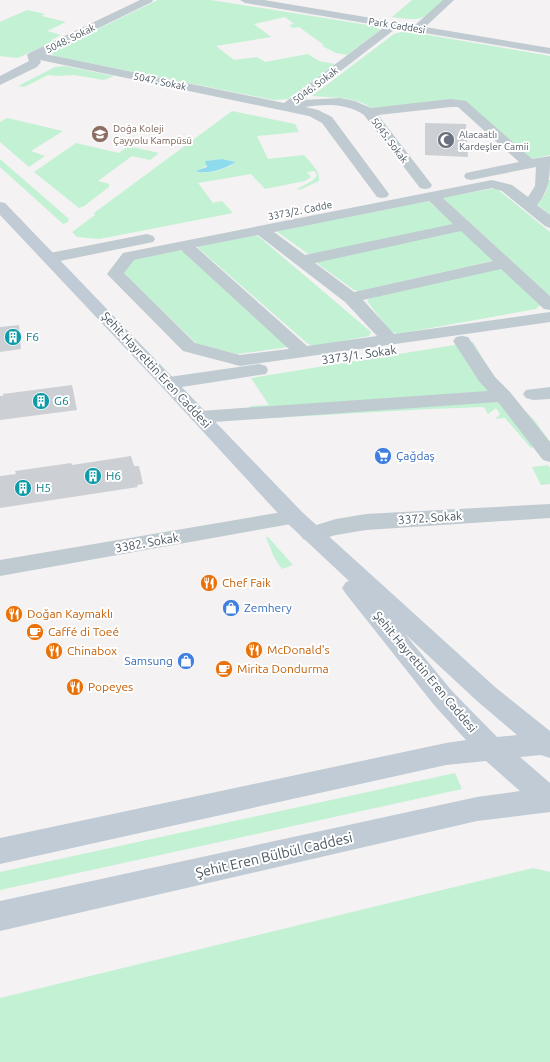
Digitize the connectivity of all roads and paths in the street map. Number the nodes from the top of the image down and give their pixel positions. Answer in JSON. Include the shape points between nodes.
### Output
{"nodes":[{"id":1,"x":148,"y":0,"type":"edge"},
{"id":2,"x":245,"y":0,"type":"edge"},
{"id":3,"x":449,"y":0,"type":"edge"},
{"id":4,"x":395,"y":24,"type":"junction"},
{"id":5,"x":418,"y":28,"type":"junction"},
{"id":6,"x":550,"y":51,"type":"edge"},
{"id":7,"x":34,"y":56,"type":"junction"},
{"id":8,"x":0,"y":81,"type":"edge"},
{"id":9,"x":286,"y":107,"type":"junction"},
{"id":10,"x":369,"y":112,"type":"junction"},
{"id":11,"x":536,"y":162,"type":"edge"},
{"id":12,"x":428,"y":190,"type":"junction"},
{"id":13,"x":382,"y":194,"type":"junction"},
{"id":14,"x":522,"y":200,"type":"junction"},
{"id":15,"x":0,"y":206,"type":"edge"},
{"id":16,"x":550,"y":222,"type":"edge"},
{"id":17,"x":465,"y":226,"type":"junction"},
{"id":18,"x":260,"y":229,"type":"junction"},
{"id":19,"x":184,"y":245,"type":"junction"},
{"id":20,"x":50,"y":258,"type":"junction"},
{"id":21,"x":301,"y":261,"type":"junction"},
{"id":22,"x":505,"y":263,"type":"junction"},
{"id":23,"x":350,"y":298,"type":"junction"},
{"id":24,"x":550,"y":305,"type":"edge"},
{"id":25,"x":550,"y":317,"type":"edge"},
{"id":26,"x":550,"y":330,"type":"edge"},
{"id":27,"x":389,"y":339,"type":"junction"},
{"id":28,"x":462,"y":341,"type":"junction"},
{"id":29,"x":303,"y":352,"type":"junction"},
{"id":30,"x":169,"y":383,"type":"junction"},
{"id":31,"x":503,"y":396,"type":"junction"},
{"id":32,"x":200,"y":416,"type":"junction"},
{"id":33,"x":550,"y":455,"type":"edge"},
{"id":34,"x":550,"y":511,"type":"edge"},
{"id":35,"x":303,"y":526,"type":"junction"},
{"id":36,"x":0,"y":568,"type":"edge"},
{"id":37,"x":548,"y":744,"type":"edge"},
{"id":38,"x":491,"y":749,"type":"junction"},
{"id":39,"x":550,"y":800,"type":"edge"},
{"id":40,"x":0,"y":851,"type":"edge"},
{"id":41,"x":0,"y":916,"type":"edge"}],
"edges":[{"from":1,"to":7,"type":"street","name":"5048. Sokak"},
{"from":2,"to":4,"type":"street","name":"Park Caddesi"},
{"from":3,"to":5,"type":"street"},
{"from":4,"to":5,"type":"street","name":"Park Caddesi"},
{"from":4,"to":9,"type":"street","name":"5046. Sokak"},
{"from":5,"to":6,"type":"street","name":"Park Caddesi"},
{"from":7,"to":8,"type":"street","name":"5048. Sokak","via":[[33,64]]},
{"from":7,"to":9,"type":"street","name":"5047. Sokak"},
{"from":9,"to":10,"type":"street","name":"5045. Sokak","via":[[320,102],[349,104]]},
{"from":9,"to":13,"type":"street","name":"5046. Sokak","via":[[313,113],[327,120]]},
{"from":10,"to":11,"type":"street","via":[[462,104]]},
{"from":10,"to":12,"type":"street","name":"5045. Sokak"},
{"from":11,"to":12,"type":"street","name":"3373/2. Cadde"},
{"from":11,"to":14,"type":"street"},
{"from":11,"to":14,"type":"street","via":[[543,188],[537,197]]},
{"from":12,"to":13,"type":"street","name":"3373/2. Cadde"},
{"from":12,"to":14,"type":"street","via":[[492,184],[507,188]]},
{"from":12,"to":17,"type":"street","name":"5045. Sokak"},
{"from":12,"to":18,"type":"street"},
{"from":13,"to":20,"type":"street","name":"3373/2. Cadde"},
{"from":14,"to":16,"type":"street"},
{"from":15,"to":20,"type":"main road","name":"Şehit Hayrettin Eren Caddesi"},
{"from":17,"to":21,"type":"street"},
{"from":17,"to":22,"type":"street","name":"5045. Sokak"},
{"from":18,"to":19,"type":"street"},
{"from":18,"to":21,"type":"street"},
{"from":19,"to":29,"type":"street"},
{"from":19,"to":29,"type":"street","via":[[129,256],[115,274],[190,348],[240,361]]},
{"from":20,"to":30,"type":"main road","name":"Şehit Hayrettin Eren Caddesi"},
{"from":21,"to":23,"type":"street"},
{"from":22,"to":23,"type":"street"},
{"from":22,"to":24,"type":"street","name":"5045. Sokak"},
{"from":23,"to":27,"type":"street"},
{"from":25,"to":27,"type":"street"},
{"from":26,"to":28,"type":"street","name":"3373/1. Sokak"},
{"from":27,"to":29,"type":"street"},
{"from":28,"to":30,"type":"street","name":"3373/1. Sokak"},
{"from":28,"to":31,"type":"street","via":[[488,381]]},
{"from":30,"to":32,"type":"main road","name":"Şehit Hayrettin Eren Caddesi"},
{"from":31,"to":32,"type":"street"},
{"from":31,"to":33,"type":"street"},
{"from":32,"to":35,"type":"main road","name":"Şehit Hayrettin Eren Caddesi"},
{"from":34,"to":35,"type":"street","name":"3372. Sokak","via":[[366,522],[336,527]]},
{"from":35,"to":36,"type":"street","name":"3382. Sokak"},
{"from":35,"to":37,"type":"main road","name":"Şehit Hayrettin Eren Caddesi","via":[[486,694]]},
{"from":35,"to":38,"type":"main road","name":"Şehit Hayrettin Eren Caddesi","via":[[443,698]]},
{"from":37,"to":38,"type":"main road"},
{"from":38,"to":39,"type":"main road","name":"Şehit Hayrettin Eren Caddesi"},
{"from":38,"to":40,"type":"main road","via":[[446,754]]},
{"from":39,"to":41,"type":"main road","name":"Şehit Eren Bülbül Caddesi","via":[[477,809]]}]}
